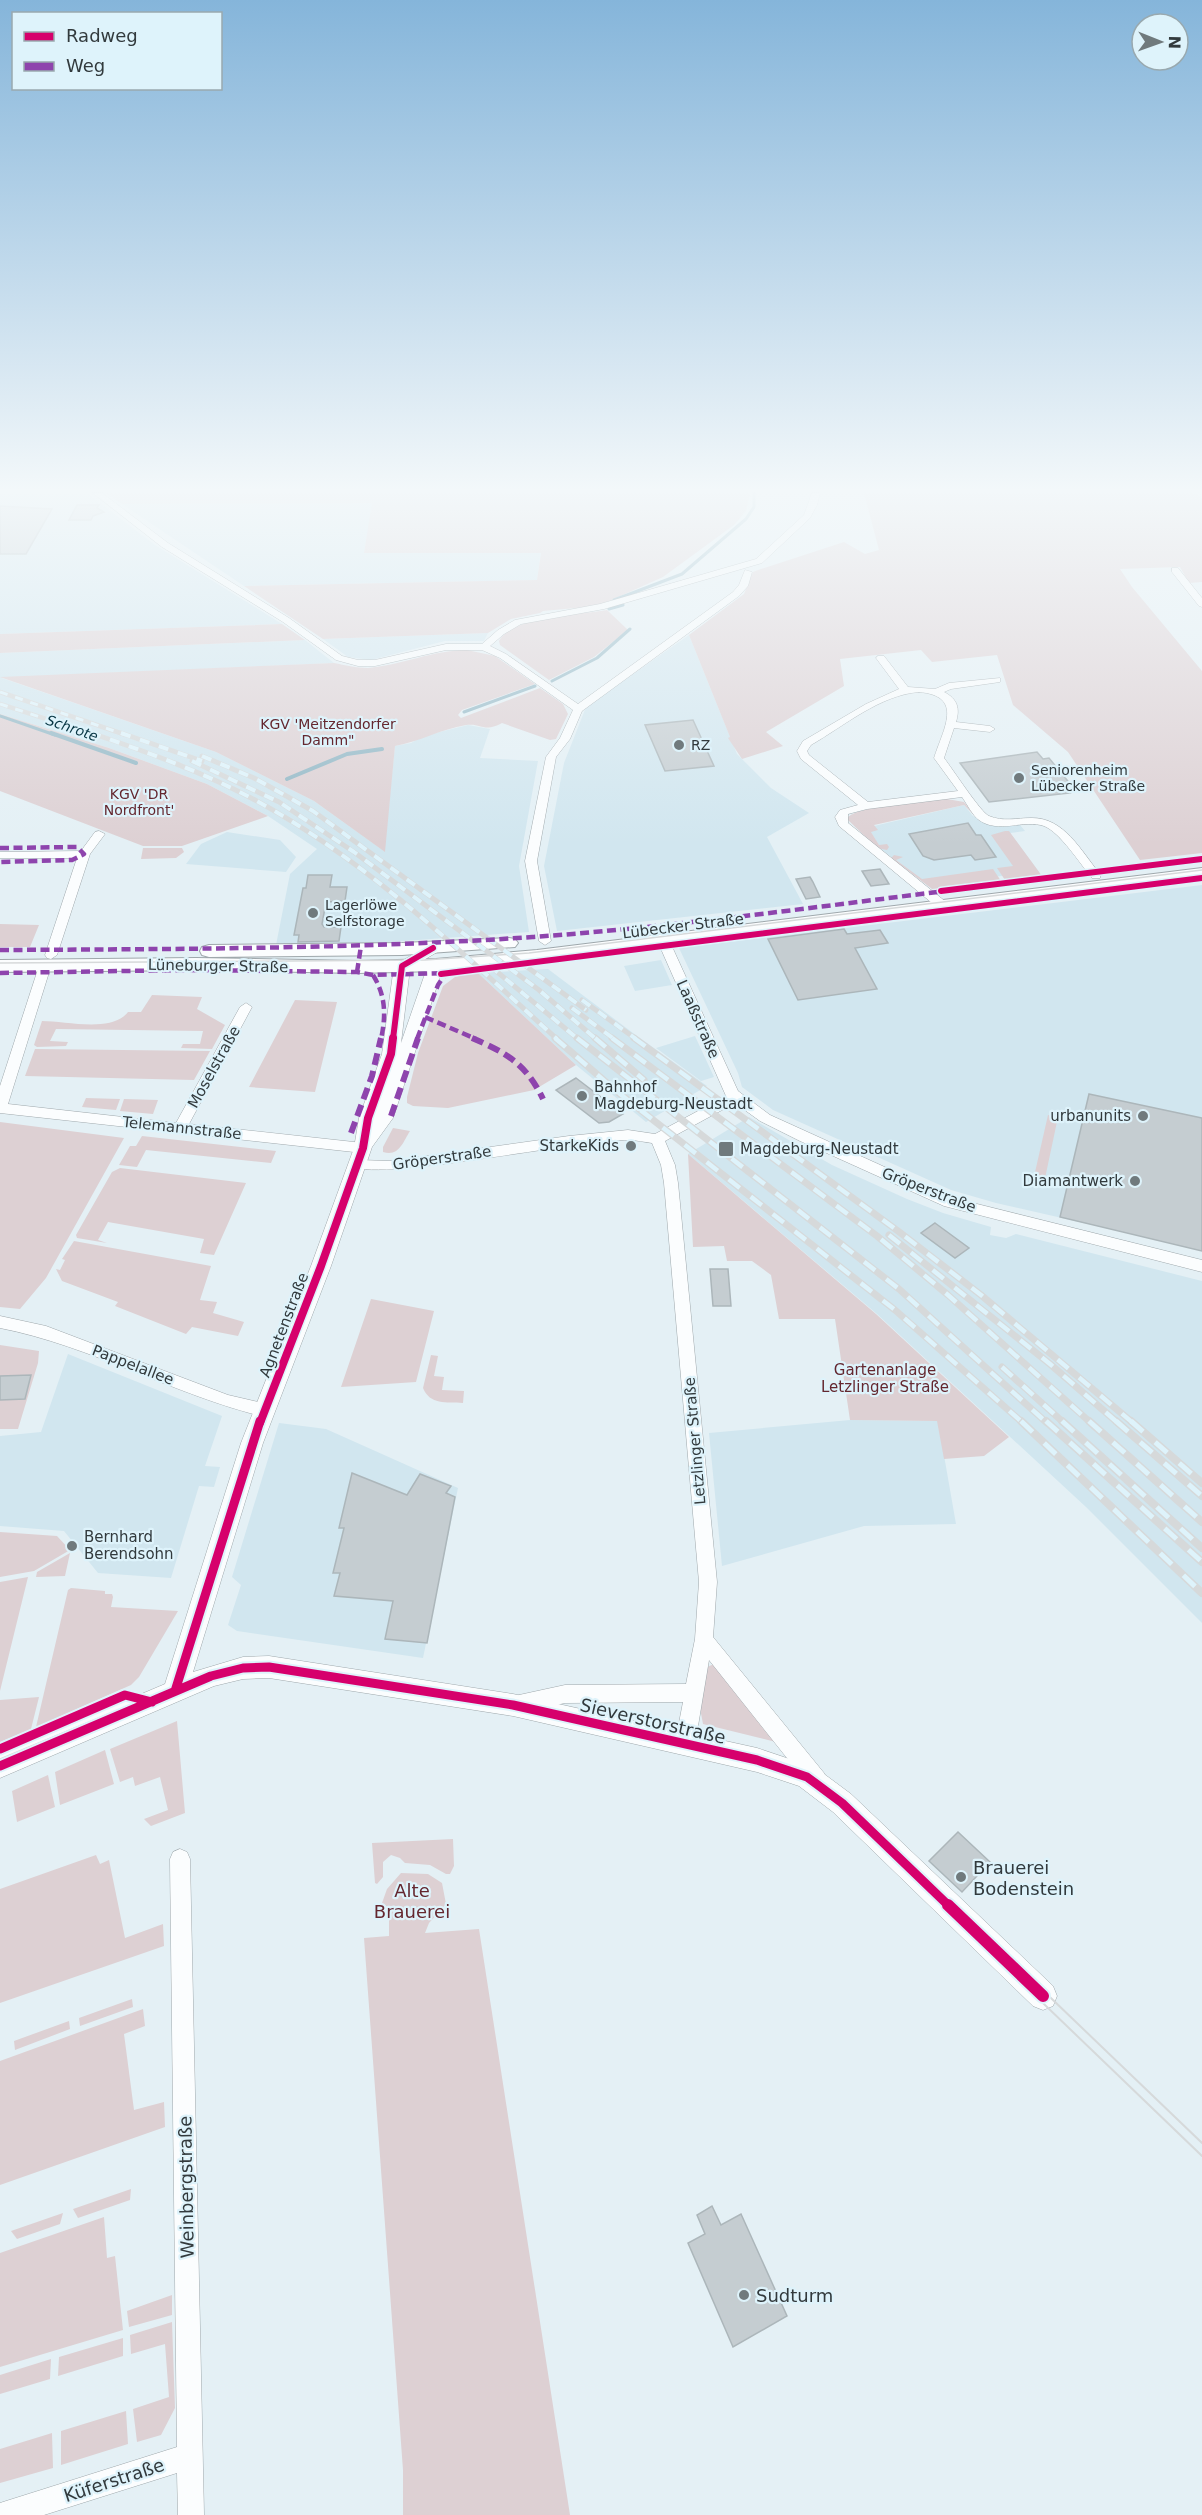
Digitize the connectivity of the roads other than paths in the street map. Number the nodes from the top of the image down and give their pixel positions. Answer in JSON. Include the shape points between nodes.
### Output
{"nodes":[{"id":1,"x":271,"y":610,"type":"edge"},
{"id":2,"x":587,"y":610,"type":"edge"},
{"id":3,"x":714,"y":610,"type":"edge"},
{"id":4,"x":484,"y":648,"type":"junction"},
{"id":5,"x":881,"y":658,"type":"dead end"},
{"id":6,"x":998,"y":680,"type":"dead end"},
{"id":7,"x":906,"y":691,"type":"junction"},
{"id":8,"x":936,"y":692,"type":"junction"},
{"id":9,"x":578,"y":709,"type":"junction"},
{"id":10,"x":950,"y":725,"type":"junction"},
{"id":11,"x":990,"y":729,"type":"dead end"},
{"id":12,"x":963,"y":794,"type":"junction"},
{"id":13,"x":866,"y":806,"type":"junction"},
{"id":14,"x":99,"y":834,"type":"dead end"},
{"id":15,"x":84,"y":854,"type":"junction"},
{"id":16,"x":0,"y":855,"type":"edge"},
{"id":17,"x":1202,"y":862,"type":"edge"},
{"id":18,"x":1202,"y":873,"type":"edge"},
{"id":19,"x":1096,"y":876,"type":"junction"},
{"id":20,"x":937,"y":901,"type":"junction"},
{"id":21,"x":663,"y":940,"type":"junction"},
{"id":22,"x":545,"y":941,"type":"junction"},
{"id":23,"x":0,"y":956,"type":"edge"},
{"id":24,"x":418,"y":957,"type":"junction"},
{"id":25,"x":48,"y":960,"type":"junction"},
{"id":26,"x":0,"y":966,"type":"edge"},
{"id":27,"x":246,"y":1007,"type":"dead end"},
{"id":28,"x":735,"y":1097,"type":"junction"},
{"id":29,"x":0,"y":1108,"type":"edge"},
{"id":30,"x":180,"y":1128,"type":"junction"},
{"id":31,"x":657,"y":1139,"type":"junction"},
{"id":32,"x":360,"y":1156,"type":"junction"},
{"id":33,"x":1202,"y":1266,"type":"edge"},
{"id":34,"x":0,"y":1322,"type":"edge"},
{"id":35,"x":265,"y":1410,"type":"junction"},
{"id":36,"x":704,"y":1639,"type":"junction"},
{"id":37,"x":175,"y":1691,"type":"junction"},
{"id":38,"x":694,"y":1693,"type":"junction"},
{"id":39,"x":513,"y":1705,"type":"junction"},
{"id":40,"x":685,"y":1744,"type":"junction"},
{"id":41,"x":0,"y":1766,"type":"edge"},
{"id":42,"x":824,"y":1788,"type":"junction"},
{"id":43,"x":180,"y":1859,"type":"dead end"},
{"id":44,"x":1043,"y":1996,"type":"dead end"},
{"id":45,"x":190,"y":2456,"type":"junction"},
{"id":46,"x":3,"y":2515,"type":"edge"},
{"id":47,"x":191,"y":2515,"type":"edge"}],
"edges":[{"from":1,"to":4,"type":"street","via":[[341,659],[358,663],[379,663],[462,645]]},
{"from":2,"to":4,"type":"street","via":[[518,622]]},
{"from":3,"to":9,"type":"street"},
{"from":4,"to":9,"type":"street","via":[[504,656]]},
{"from":5,"to":7,"type":"street"},
{"from":6,"to":8,"type":"street","via":[[951,685]]},
{"from":7,"to":8,"type":"street"},
{"from":7,"to":13,"type":"street","via":[[891,695],[801,749],[805,758]]},
{"from":8,"to":10,"type":"street","via":[[953,706]]},
{"from":9,"to":22,"type":"street","via":[[567,736],[551,757],[532,858]]},
{"from":10,"to":11,"type":"street"},
{"from":10,"to":12,"type":"street","via":[[939,758]]},
{"from":12,"to":13,"type":"street"},
{"from":12,"to":19,"type":"street","via":[[989,821],[1036,821],[1052,826]]},
{"from":13,"to":20,"type":"street","via":[[844,812],[843,824]]},
{"from":14,"to":15,"type":"street"},
{"from":15,"to":16,"type":"street"},
{"from":15,"to":25,"type":"street"},
{"from":17,"to":19,"type":"main road","name":"Lübecker Straße"},
{"from":18,"to":20,"type":"main road","name":"Lübecker Straße"},
{"from":19,"to":20,"type":"main road","name":"Lübecker Straße"},
{"from":20,"to":21,"type":"main road","name":"Lübecker Straße"},
{"from":20,"to":22,"type":"main road","name":"Lübecker Straße"},
{"from":21,"to":24,"type":"main road","name":"Lübecker Straße","via":[[532,957]]},
{"from":21,"to":28,"type":"street","name":"Laaßstraße"},
{"from":22,"to":24,"type":"main road","name":"Lübecker Straße"},
{"from":23,"to":25,"type":"main road","name":"Lüneburger Straße"},
{"from":24,"to":25,"type":"main road","name":"Lüneburger Straße","via":[[260,967]]},
{"from":24,"to":32,"type":"street","name":"Agnetenstraße"},
{"from":24,"to":32,"type":"street","name":"Agnetenstraße","via":[[384,1118]]},
{"from":25,"to":26,"type":"main road","name":"Lüneburger Straße"},
{"from":25,"to":29,"type":"street"},
{"from":27,"to":30,"type":"street","name":"Moselstraße"},
{"from":28,"to":31,"type":"street"},
{"from":28,"to":33,"type":"street","name":"Gröperstraße","via":[[786,1129],[949,1202]]},
{"from":29,"to":30,"type":"street","name":"Telemannstraße"},
{"from":30,"to":32,"type":"street","name":"Telemannstraße"},
{"from":31,"to":32,"type":"street","name":"Gröperstraße","via":[[628,1135],[568,1141],[391,1166]]},
{"from":31,"to":36,"type":"street","name":"Letzlinger Straße","via":[[671,1183],[708,1582]]},
{"from":32,"to":35,"type":"street","name":"Agnetenstraße"},
{"from":34,"to":35,"type":"street","name":"Pappelallee","via":[[40,1330],[226,1401]]},
{"from":35,"to":37,"type":"street","name":"Agnetenstraße"},
{"from":36,"to":38,"type":"street","name":"Letzlinger Straße"},
{"from":36,"to":42,"type":"street"},
{"from":37,"to":39,"type":"street","name":"Sieverstorstraße","via":[[233,1670],[269,1667]]},
{"from":37,"to":41,"type":"street","name":"Sieverstorstraße"},
{"from":38,"to":39,"type":"street","via":[[565,1694]]},
{"from":38,"to":40,"type":"street","name":"Letzlinger Straße"},
{"from":39,"to":40,"type":"street","name":"Sieverstorstraße"},
{"from":40,"to":42,"type":"street","name":"Sieverstorstraße","via":[[785,1768]]},
{"from":42,"to":44,"type":"street","name":"Sieverstorstraße"},
{"from":43,"to":45,"type":"street","name":"Weinbergstraße"},
{"from":45,"to":46,"type":"street","name":"Küferstraße"},
{"from":45,"to":47,"type":"street","name":"Weinbergstraße"}]}
